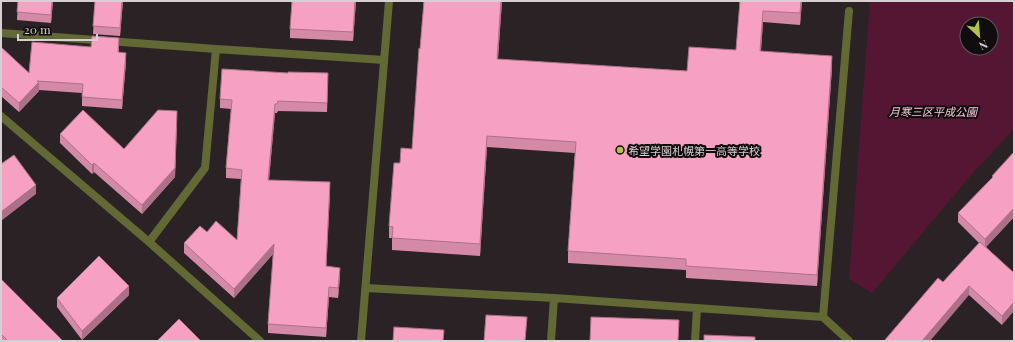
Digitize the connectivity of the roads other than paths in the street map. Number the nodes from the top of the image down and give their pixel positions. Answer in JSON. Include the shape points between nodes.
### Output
{"nodes":[{"id":1,"x":389,"y":1,"type":"edge"},
{"id":2,"x":849,"y":11,"type":"dead end"},
{"id":3,"x":1,"y":33,"type":"edge"},
{"id":4,"x":216,"y":49,"type":"junction"},
{"id":5,"x":384,"y":60,"type":"junction"},
{"id":6,"x":1,"y":116,"type":"edge"},
{"id":7,"x":149,"y":242,"type":"junction"},
{"id":8,"x":366,"y":288,"type":"junction"},
{"id":9,"x":554,"y":298,"type":"junction"},
{"id":10,"x":697,"y":308,"type":"junction"},
{"id":11,"x":823,"y":317,"type":"junction"},
{"id":12,"x":260,"y":341,"type":"edge"},
{"id":13,"x":361,"y":341,"type":"edge"},
{"id":14,"x":551,"y":341,"type":"edge"},
{"id":15,"x":695,"y":341,"type":"edge"},
{"id":16,"x":849,"y":341,"type":"edge"}],
"edges":[{"from":1,"to":5,"type":"street"},
{"from":2,"to":11,"type":"street"},
{"from":3,"to":4,"type":"street"},
{"from":4,"to":5,"type":"street"},
{"from":4,"to":7,"type":"street","via":[[205,168]]},
{"from":5,"to":8,"type":"street"},
{"from":6,"to":7,"type":"street"},
{"from":7,"to":12,"type":"street"},
{"from":8,"to":9,"type":"street"},
{"from":8,"to":13,"type":"street"},
{"from":9,"to":10,"type":"street"},
{"from":9,"to":14,"type":"street"},
{"from":10,"to":11,"type":"street"},
{"from":10,"to":15,"type":"street"},
{"from":11,"to":16,"type":"street"}]}
